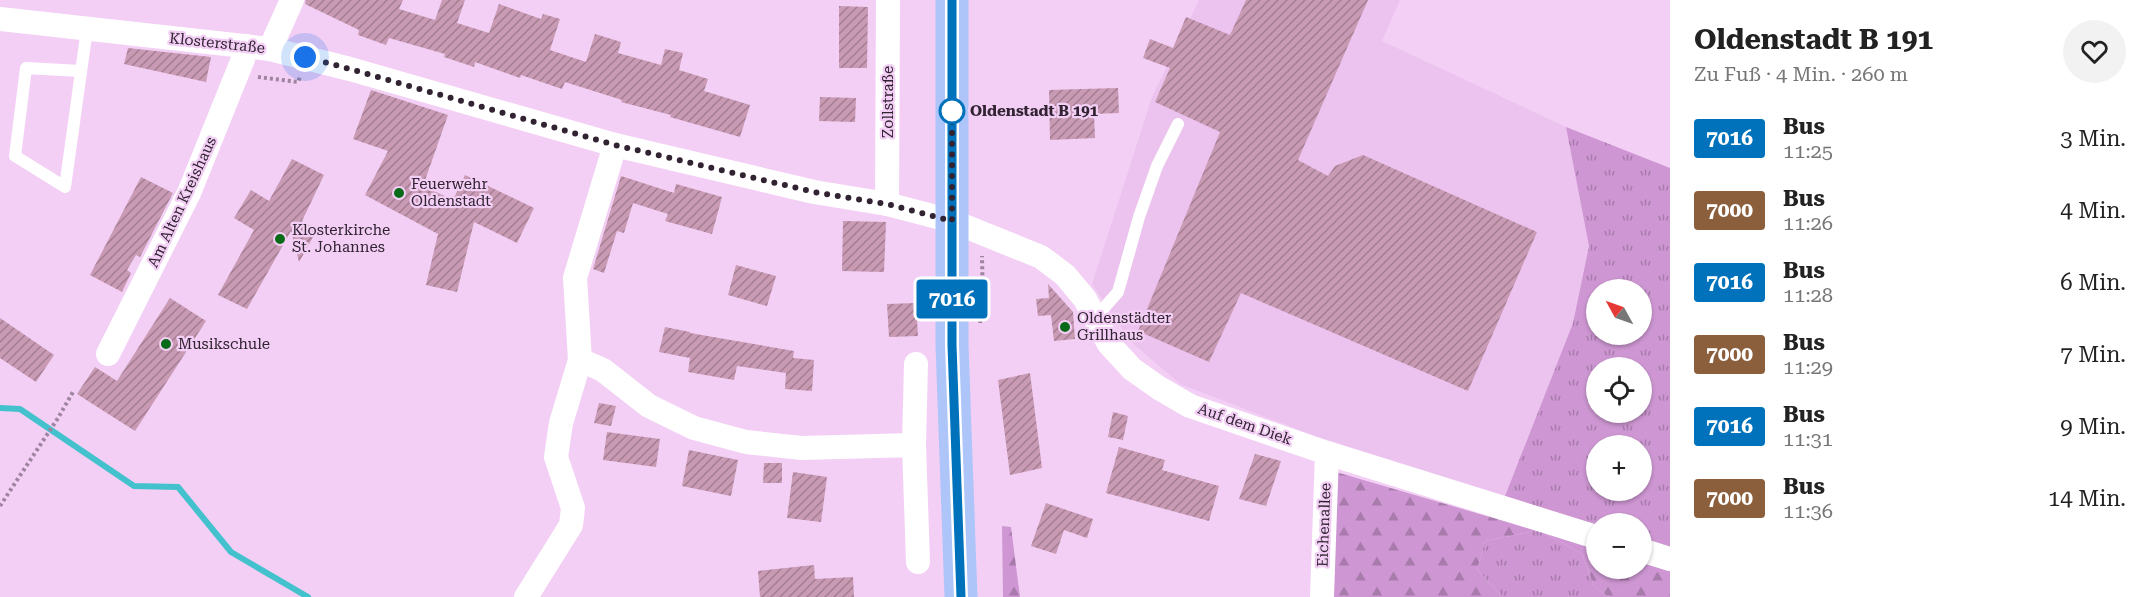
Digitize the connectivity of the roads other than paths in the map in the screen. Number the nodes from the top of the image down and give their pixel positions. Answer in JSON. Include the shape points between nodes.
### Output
{"nodes":[{"id":1,"x":292,"y":0,"type":"edge"},
{"id":2,"x":888,"y":0,"type":"edge"},
{"id":3,"x":952,"y":0,"type":"edge"},
{"id":4,"x":0,"y":19,"type":"edge"},
{"id":5,"x":87,"y":29,"type":"junction"},
{"id":6,"x":246,"y":46,"type":"junction"},
{"id":7,"x":270,"y":49,"type":"junction"},
{"id":8,"x":81,"y":71,"type":"junction"},
{"id":9,"x":1178,"y":124,"type":"dead end"},
{"id":10,"x":615,"y":145,"type":"junction"},
{"id":11,"x":887,"y":204,"type":"junction"},
{"id":12,"x":967,"y":227,"type":"junction"},
{"id":13,"x":1095,"y":318,"type":"junction"},
{"id":14,"x":108,"y":354,"type":"dead end"},
{"id":15,"x":580,"y":360,"type":"junction"},
{"id":16,"x":916,"y":364,"type":"dead end"},
{"id":17,"x":914,"y":445,"type":"junction"},
{"id":18,"x":1327,"y":453,"type":"junction"},
{"id":19,"x":1586,"y":534,"type":"edge"},
{"id":20,"x":1652,"y":553,"type":"edge"},
{"id":21,"x":1670,"y":559,"type":"edge"},
{"id":22,"x":918,"y":562,"type":"dead end"},
{"id":23,"x":526,"y":597,"type":"edge"},
{"id":24,"x":962,"y":597,"type":"edge"},
{"id":25,"x":1322,"y":597,"type":"edge"}],
"edges":[{"from":1,"to":7,"type":"street"},
{"from":2,"to":11,"type":"street","name":"Zollstraße"},
{"from":3,"to":12,"type":"main road"},
{"from":4,"to":5,"type":"street","name":"Klosterstraße"},
{"from":5,"to":6,"type":"street","name":"Klosterstraße"},
{"from":5,"to":8,"type":"lane"},
{"from":6,"to":7,"type":"street","name":"Klosterstraße"},
{"from":6,"to":14,"type":"street","name":"Am Alten Kreishaus","via":[[189,193]]},
{"from":7,"to":10,"type":"street","name":"Klosterstraße"},
{"from":8,"to":8,"type":"lane","via":[[76,106],[65,187],[15,156],[26,68]]},
{"from":9,"to":13,"type":"lane","via":[[1157,166],[1118,292]]},
{"from":10,"to":11,"type":"street","name":"Klosterstraße","via":[[814,192]]},
{"from":10,"to":15,"type":"street","via":[[575,278]]},
{"from":11,"to":12,"type":"street","name":"Klosterstraße"},
{"from":12,"to":13,"type":"street","name":"Auf dem Diek","via":[[1041,257],[1065,275]]},
{"from":12,"to":24,"type":"main road","via":[[952,345]]},
{"from":13,"to":18,"type":"street","name":"Auf dem Diek","via":[[1109,344],[1132,369],[1159,388],[1190,406]]},
{"from":15,"to":17,"type":"street","via":[[603,370],[649,406],[694,428],[746,442],[802,448]]},
{"from":15,"to":23,"type":"street","via":[[561,423],[556,457],[573,508],[572,525]]},
{"from":16,"to":17,"type":"street"},
{"from":17,"to":22,"type":"street"},
{"from":18,"to":19,"type":"street","name":"Auf dem Diek"},
{"from":18,"to":25,"type":"street","name":"Eichenallee"},
{"from":20,"to":21,"type":"street"}]}
